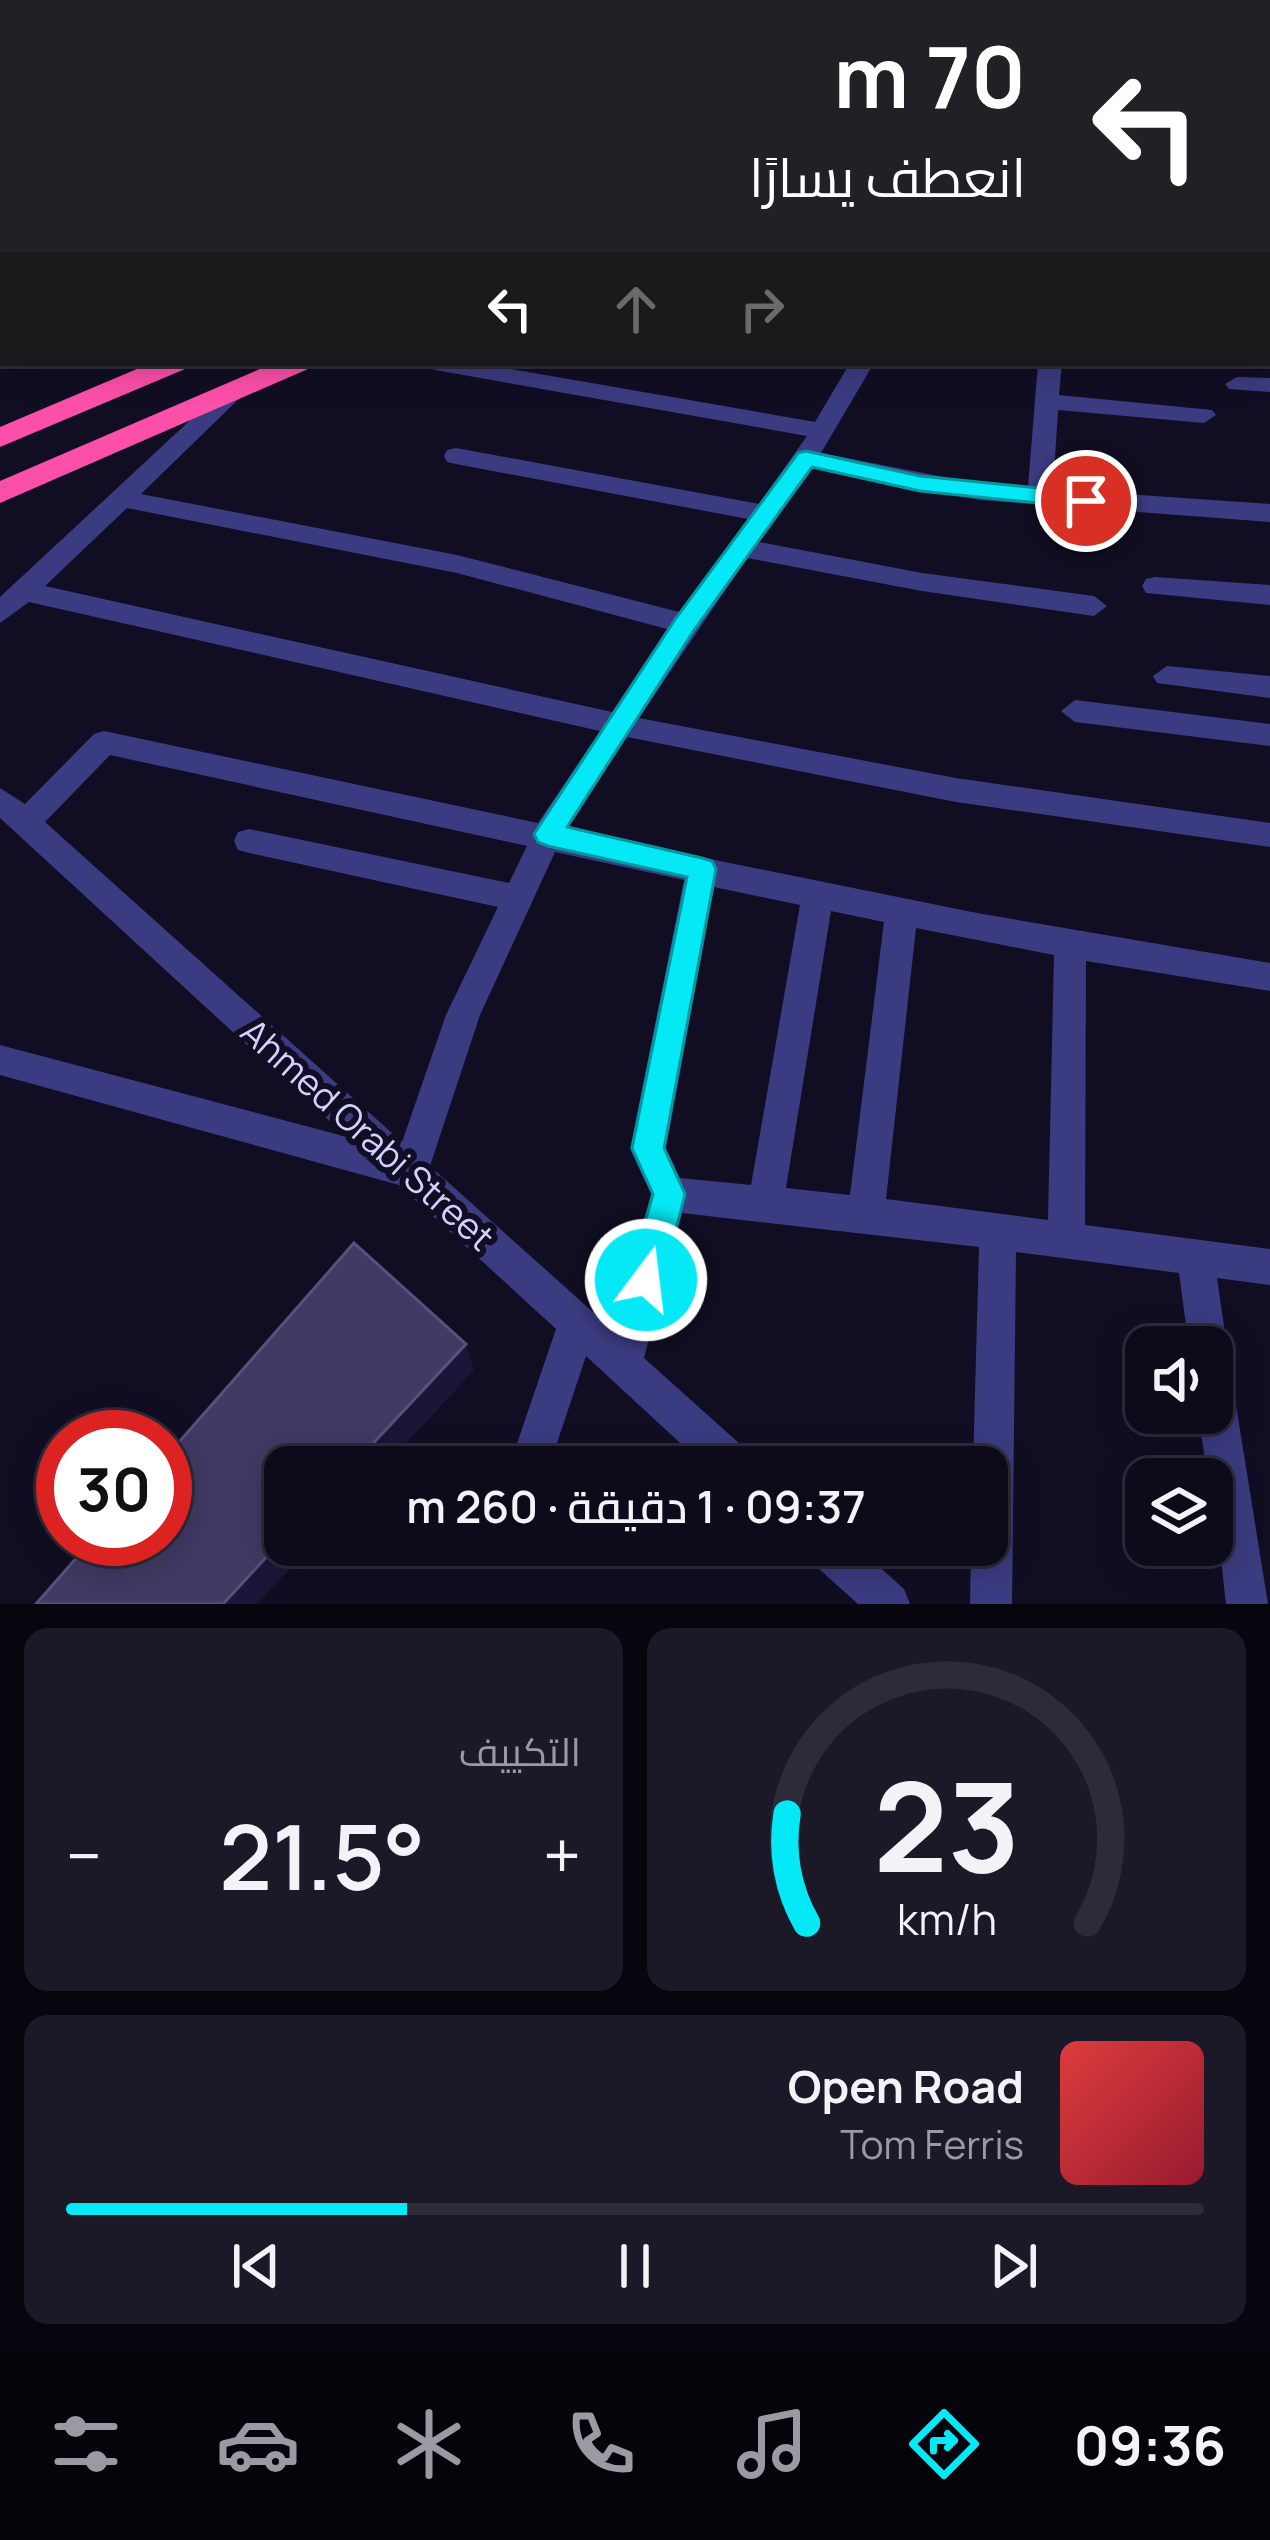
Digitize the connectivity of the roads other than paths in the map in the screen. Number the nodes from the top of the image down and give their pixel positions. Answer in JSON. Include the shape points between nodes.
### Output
{"nodes":[{"id":1,"x":169,"y":366,"type":"edge"},
{"id":2,"x":291,"y":366,"type":"edge"},
{"id":3,"x":451,"y":366,"type":"edge"},
{"id":4,"x":860,"y":366,"type":"edge"},
{"id":5,"x":1050,"y":366,"type":"edge"},
{"id":6,"x":1237,"y":384,"type":"dead end"},
{"id":7,"x":1270,"y":385,"type":"edge"},
{"id":8,"x":236,"y":390,"type":"junction"},
{"id":9,"x":1048,"y":401,"type":"junction"},
{"id":10,"x":1204,"y":416,"type":"dead end"},
{"id":11,"x":822,"y":430,"type":"junction"},
{"id":12,"x":0,"y":438,"type":"edge"},
{"id":13,"x":456,"y":456,"type":"dead end"},
{"id":14,"x":806,"y":458,"type":"junction"},
{"id":15,"x":0,"y":493,"type":"edge"},
{"id":16,"x":1040,"y":497,"type":"junction"},
{"id":17,"x":120,"y":498,"type":"junction"},
{"id":18,"x":763,"y":513,"type":"junction"},
{"id":19,"x":1270,"y":514,"type":"edge"},
{"id":20,"x":738,"y":547,"type":"junction"},
{"id":21,"x":1155,"y":586,"type":"dead end"},
{"id":22,"x":23,"y":591,"type":"junction"},
{"id":23,"x":1270,"y":595,"type":"edge"},
{"id":24,"x":1094,"y":606,"type":"dead end"},
{"id":25,"x":0,"y":613,"type":"edge"},
{"id":26,"x":685,"y":624,"type":"junction"},
{"id":27,"x":1167,"y":676,"type":"dead end"},
{"id":28,"x":1270,"y":687,"type":"edge"},
{"id":29,"x":1075,"y":711,"type":"dead end"},
{"id":30,"x":621,"y":723,"type":"junction"},
{"id":31,"x":1270,"y":735,"type":"edge"},
{"id":32,"x":13,"y":812,"type":"edge"},
{"id":33,"x":548,"y":834,"type":"junction"},
{"id":34,"x":1270,"y":835,"type":"edge"},
{"id":35,"x":249,"y":841,"type":"dead end"},
{"id":36,"x":702,"y":869,"type":"junction"},
{"id":37,"x":817,"y":896,"type":"junction"},
{"id":38,"x":516,"y":898,"type":"junction"},
{"id":39,"x":901,"y":916,"type":"junction"},
{"id":40,"x":1070,"y":947,"type":"junction"},
{"id":41,"x":1270,"y":977,"type":"edge"},
{"id":42,"x":6,"y":1066,"type":"edge"},
{"id":43,"x":410,"y":1171,"type":"junction"},
{"id":44,"x":669,"y":1194,"type":"junction"},
{"id":45,"x":766,"y":1202,"type":"junction"},
{"id":46,"x":866,"y":1214,"type":"junction"},
{"id":47,"x":998,"y":1231,"type":"junction"},
{"id":48,"x":1066,"y":1240,"type":"junction"},
{"id":49,"x":1195,"y":1258,"type":"junction"},
{"id":50,"x":1270,"y":1267,"type":"edge"},
{"id":51,"x":577,"y":1324,"type":"junction"},
{"id":52,"x":1205,"y":1326,"type":"edge"},
{"id":53,"x":622,"y":1365,"type":"junction"},
{"id":54,"x":1221,"y":1434,"type":"edge"},
{"id":55,"x":536,"y":1446,"type":"edge"},
{"id":56,"x":713,"y":1446,"type":"edge"},
{"id":57,"x":847,"y":1566,"type":"edge"},
{"id":58,"x":890,"y":1604,"type":"edge"},
{"id":59,"x":991,"y":1604,"type":"edge"},
{"id":60,"x":1246,"y":1604,"type":"edge"}],
"edges":[{"from":1,"to":12,"type":"highway"},
{"from":2,"to":8,"type":"highway"},
{"from":3,"to":11,"type":"street"},
{"from":4,"to":11,"type":"street"},
{"from":5,"to":9,"type":"street"},
{"from":6,"to":7,"type":"street"},
{"from":8,"to":15,"type":"highway"},
{"from":8,"to":17,"type":"street"},
{"from":9,"to":10,"type":"street"},
{"from":9,"to":16,"type":"street"},
{"from":11,"to":14,"type":"street"},
{"from":13,"to":18,"type":"street"},
{"from":14,"to":16,"type":"street","via":[[920,484]]},
{"from":14,"to":18,"type":"street"},
{"from":16,"to":19,"type":"street"},
{"from":17,"to":22,"type":"street"},
{"from":17,"to":26,"type":"street","via":[[457,564]]},
{"from":18,"to":20,"type":"street"},
{"from":20,"to":24,"type":"street"},
{"from":20,"to":26,"type":"street"},
{"from":21,"to":23,"type":"street"},
{"from":22,"to":25,"type":"street"},
{"from":22,"to":30,"type":"street"},
{"from":26,"to":30,"type":"street"},
{"from":27,"to":28,"type":"street"},
{"from":29,"to":31,"type":"street"},
{"from":30,"to":33,"type":"street"},
{"from":30,"to":34,"type":"street","via":[[1064,809]]},
{"from":32,"to":33,"type":"street","via":[[104,742]]},
{"from":32,"to":43,"type":"street","name":"Ahmed Orabi Street"},
{"from":33,"to":36,"type":"street"},
{"from":33,"to":38,"type":"street"},
{"from":35,"to":38,"type":"street"},
{"from":36,"to":37,"type":"street"},
{"from":36,"to":44,"type":"street","via":[[648,1148]]},
{"from":37,"to":39,"type":"street"},
{"from":37,"to":45,"type":"street"},
{"from":38,"to":43,"type":"street","via":[[463,1015]]},
{"from":39,"to":40,"type":"street"},
{"from":39,"to":46,"type":"street"},
{"from":40,"to":41,"type":"street"},
{"from":40,"to":48,"type":"street"},
{"from":42,"to":43,"type":"street"},
{"from":43,"to":51,"type":"street","name":"Ahmed Orabi Street"},
{"from":44,"to":45,"type":"street"},
{"from":44,"to":53,"type":"street"},
{"from":45,"to":46,"type":"street"},
{"from":46,"to":47,"type":"street"},
{"from":47,"to":48,"type":"street"},
{"from":47,"to":59,"type":"street"},
{"from":48,"to":49,"type":"street"},
{"from":49,"to":50,"type":"street"},
{"from":49,"to":52,"type":"street"},
{"from":51,"to":53,"type":"street","name":"Ahmed Orabi Street"},
{"from":51,"to":55,"type":"street"},
{"from":53,"to":56,"type":"street","name":"Ahmed Orabi Street"},
{"from":54,"to":60,"type":"street"},
{"from":57,"to":58,"type":"street"}]}
